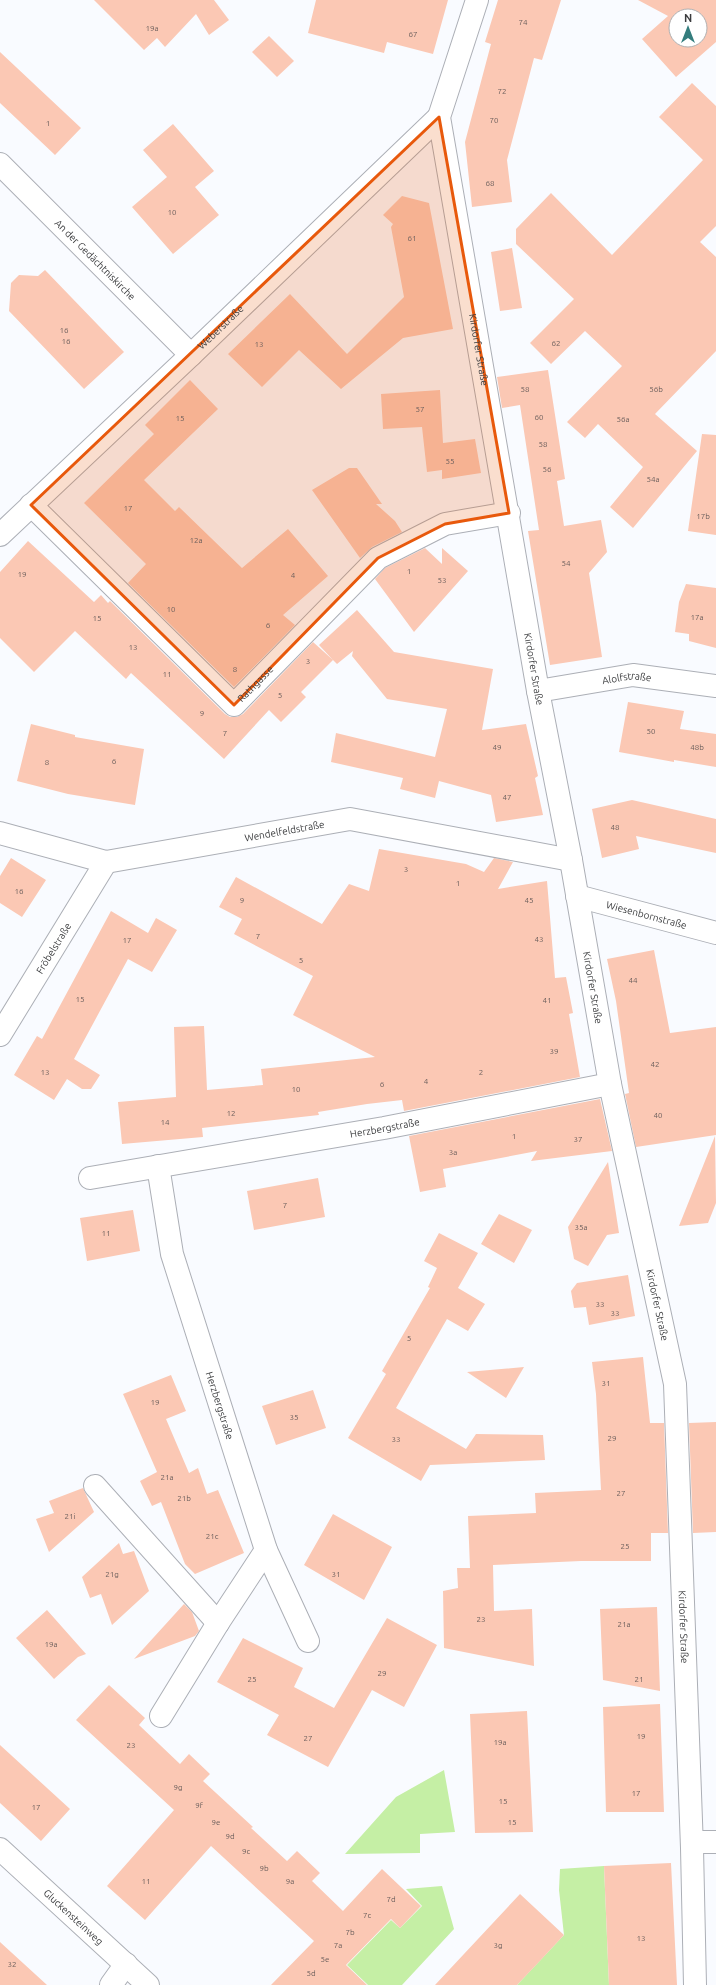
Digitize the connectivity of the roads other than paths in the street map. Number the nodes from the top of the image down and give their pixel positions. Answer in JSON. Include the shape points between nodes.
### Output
{"nodes":[{"id":1,"x":477,"y":0,"type":"edge"},
{"id":2,"x":439,"y":117,"type":"junction"},
{"id":3,"x":0,"y":164,"type":"edge"},
{"id":4,"x":191,"y":355,"type":"junction"},
{"id":5,"x":31,"y":505,"type":"junction"},
{"id":6,"x":509,"y":513,"type":"junction"},
{"id":7,"x":0,"y":535,"type":"edge"},
{"id":8,"x":716,"y":686,"type":"edge"},
{"id":9,"x":538,"y":691,"type":"junction"},
{"id":10,"x":0,"y":833,"type":"edge"},
{"id":11,"x":571,"y":860,"type":"junction"},
{"id":12,"x":106,"y":862,"type":"junction"},
{"id":13,"x":578,"y":896,"type":"junction"},
{"id":14,"x":716,"y":933,"type":"edge"},
{"id":15,"x":0,"y":1035,"type":"edge"},
{"id":16,"x":610,"y":1084,"type":"junction"},
{"id":17,"x":158,"y":1166,"type":"junction"},
{"id":18,"x":90,"y":1178,"type":"dead end"},
{"id":19,"x":95,"y":1486,"type":"dead end"},
{"id":20,"x":266,"y":1550,"type":"junction"},
{"id":21,"x":218,"y":1623,"type":"junction"},
{"id":22,"x":308,"y":1641,"type":"dead end"},
{"id":23,"x":161,"y":1716,"type":"dead end"},
{"id":24,"x":692,"y":1842,"type":"junction"},
{"id":25,"x":716,"y":1842,"type":"edge"},
{"id":26,"x":0,"y":1849,"type":"edge"},
{"id":27,"x":126,"y":1964,"type":"junction"},
{"id":28,"x":110,"y":1985,"type":"edge"},
{"id":29,"x":148,"y":1985,"type":"edge"},
{"id":30,"x":695,"y":1985,"type":"edge"}],
"edges":[{"from":1,"to":2,"type":"street","name":"Kirdorfer Straße"},
{"from":2,"to":4,"type":"street","name":"Weberstraße"},
{"from":2,"to":6,"type":"street","name":"Kirdorfer Straße"},
{"from":3,"to":4,"type":"street","name":"An der Gedächtniskirche"},
{"from":4,"to":5,"type":"street","name":"Weberstraße"},
{"from":5,"to":6,"type":"street","name":"Rathgasse","via":[[234,705],[378,558],[445,524]]},
{"from":5,"to":7,"type":"street","name":"Weberstraße"},
{"from":6,"to":9,"type":"street","name":"Kirdorfer Straße"},
{"from":8,"to":9,"type":"street","name":"Alolfstraße","via":[[633,675]]},
{"from":9,"to":11,"type":"street","name":"Kirdorfer Straße"},
{"from":10,"to":12,"type":"street","name":"Wendelfeldstraße"},
{"from":11,"to":12,"type":"street","name":"Wendelfeldstraße","via":[[350,819]]},
{"from":11,"to":13,"type":"street","name":"Kirdorfer Straße"},
{"from":12,"to":15,"type":"street","name":"Fröbelstraße"},
{"from":13,"to":14,"type":"street","name":"Wiesenbornstraße"},
{"from":13,"to":16,"type":"street","name":"Kirdorfer Straße"},
{"from":16,"to":17,"type":"street","name":"Herzbergstraße","via":[[384,1128]]},
{"from":16,"to":24,"type":"street","name":"Kirdorfer Straße","via":[[675,1384]]},
{"from":17,"to":18,"type":"street","name":"Herzbergstraße"},
{"from":17,"to":20,"type":"street","name":"Herzbergstraße","via":[[172,1254]]},
{"from":19,"to":21,"type":"street"},
{"from":20,"to":21,"type":"street"},
{"from":20,"to":22,"type":"street","name":"Herzbergstraße"},
{"from":21,"to":23,"type":"street"},
{"from":24,"to":25,"type":"street"},
{"from":24,"to":30,"type":"street","name":"Kirdorfer Straße"},
{"from":26,"to":27,"type":"street","name":"Gluckensteinweg"},
{"from":27,"to":28,"type":"street"},
{"from":27,"to":29,"type":"street","name":"Gluckensteinweg"}]}
